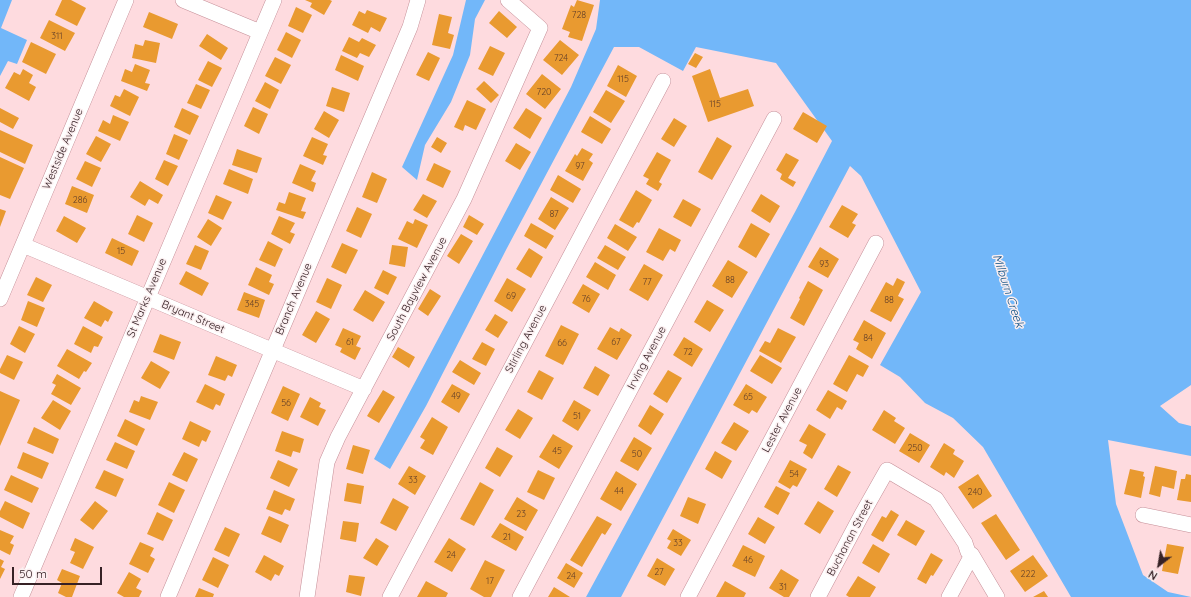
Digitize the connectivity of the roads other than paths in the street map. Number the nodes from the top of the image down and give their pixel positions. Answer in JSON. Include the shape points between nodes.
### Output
{"nodes":[{"id":1,"x":126,"y":0,"type":"edge"},
{"id":2,"x":183,"y":0,"type":"edge"},
{"id":3,"x":274,"y":0,"type":"edge"},
{"id":4,"x":418,"y":0,"type":"edge"},
{"id":5,"x":508,"y":0,"type":"edge"},
{"id":6,"x":260,"y":32,"type":"junction"},
{"id":7,"x":663,"y":82,"type":"dead end"},
{"id":8,"x":774,"y":119,"type":"dead end"},
{"id":9,"x":876,"y":243,"type":"dead end"},
{"id":10,"x":23,"y":245,"type":"junction"},
{"id":11,"x":147,"y":298,"type":"junction"},
{"id":12,"x":0,"y":299,"type":"edge"},
{"id":13,"x":272,"y":350,"type":"junction"},
{"id":14,"x":364,"y":390,"type":"junction"},
{"id":15,"x":1143,"y":515,"type":"dead end"},
{"id":16,"x":1191,"y":525,"type":"edge"},
{"id":17,"x":972,"y":555,"type":"junction"},
{"id":18,"x":21,"y":597,"type":"edge"},
{"id":19,"x":168,"y":597,"type":"edge"},
{"id":20,"x":307,"y":597,"type":"edge"},
{"id":21,"x":390,"y":597,"type":"edge"},
{"id":22,"x":520,"y":597,"type":"edge"},
{"id":23,"x":688,"y":597,"type":"edge"},
{"id":24,"x":818,"y":597,"type":"edge"},
{"id":25,"x":949,"y":597,"type":"edge"},
{"id":26,"x":997,"y":597,"type":"edge"}],
"edges":[{"from":1,"to":10,"type":"street","name":"Westside Avenue"},
{"from":2,"to":6,"type":"street"},
{"from":3,"to":6,"type":"street","name":"St Marks Avenue"},
{"from":4,"to":13,"type":"street","name":"Branch Avenue","via":[[410,26]]},
{"from":5,"to":14,"type":"street","name":"South Bayview Avenue","via":[[540,28],[464,199]]},
{"from":6,"to":11,"type":"street","name":"St Marks Avenue"},
{"from":7,"to":21,"type":"street","name":"Stirling Avenue"},
{"from":8,"to":22,"type":"street","name":"Irving Avenue"},
{"from":9,"to":23,"type":"street","name":"Lester Avenue"},
{"from":10,"to":11,"type":"street","name":"Bryant Street"},
{"from":10,"to":12,"type":"street","name":"Westside Avenue"},
{"from":11,"to":13,"type":"street","name":"Bryant Street"},
{"from":11,"to":18,"type":"street","name":"St Marks Avenue"},
{"from":13,"to":14,"type":"street","name":"Bryant Street"},
{"from":13,"to":19,"type":"street","name":"Branch Avenue"},
{"from":14,"to":20,"type":"street","name":"South Bayview Avenue","via":[[328,462]]},
{"from":15,"to":16,"type":"street"},
{"from":17,"to":24,"type":"street","name":"Buchanan Street","via":[[936,499],[887,470]]},
{"from":17,"to":25,"type":"street"},
{"from":17,"to":26,"type":"street"}]}
